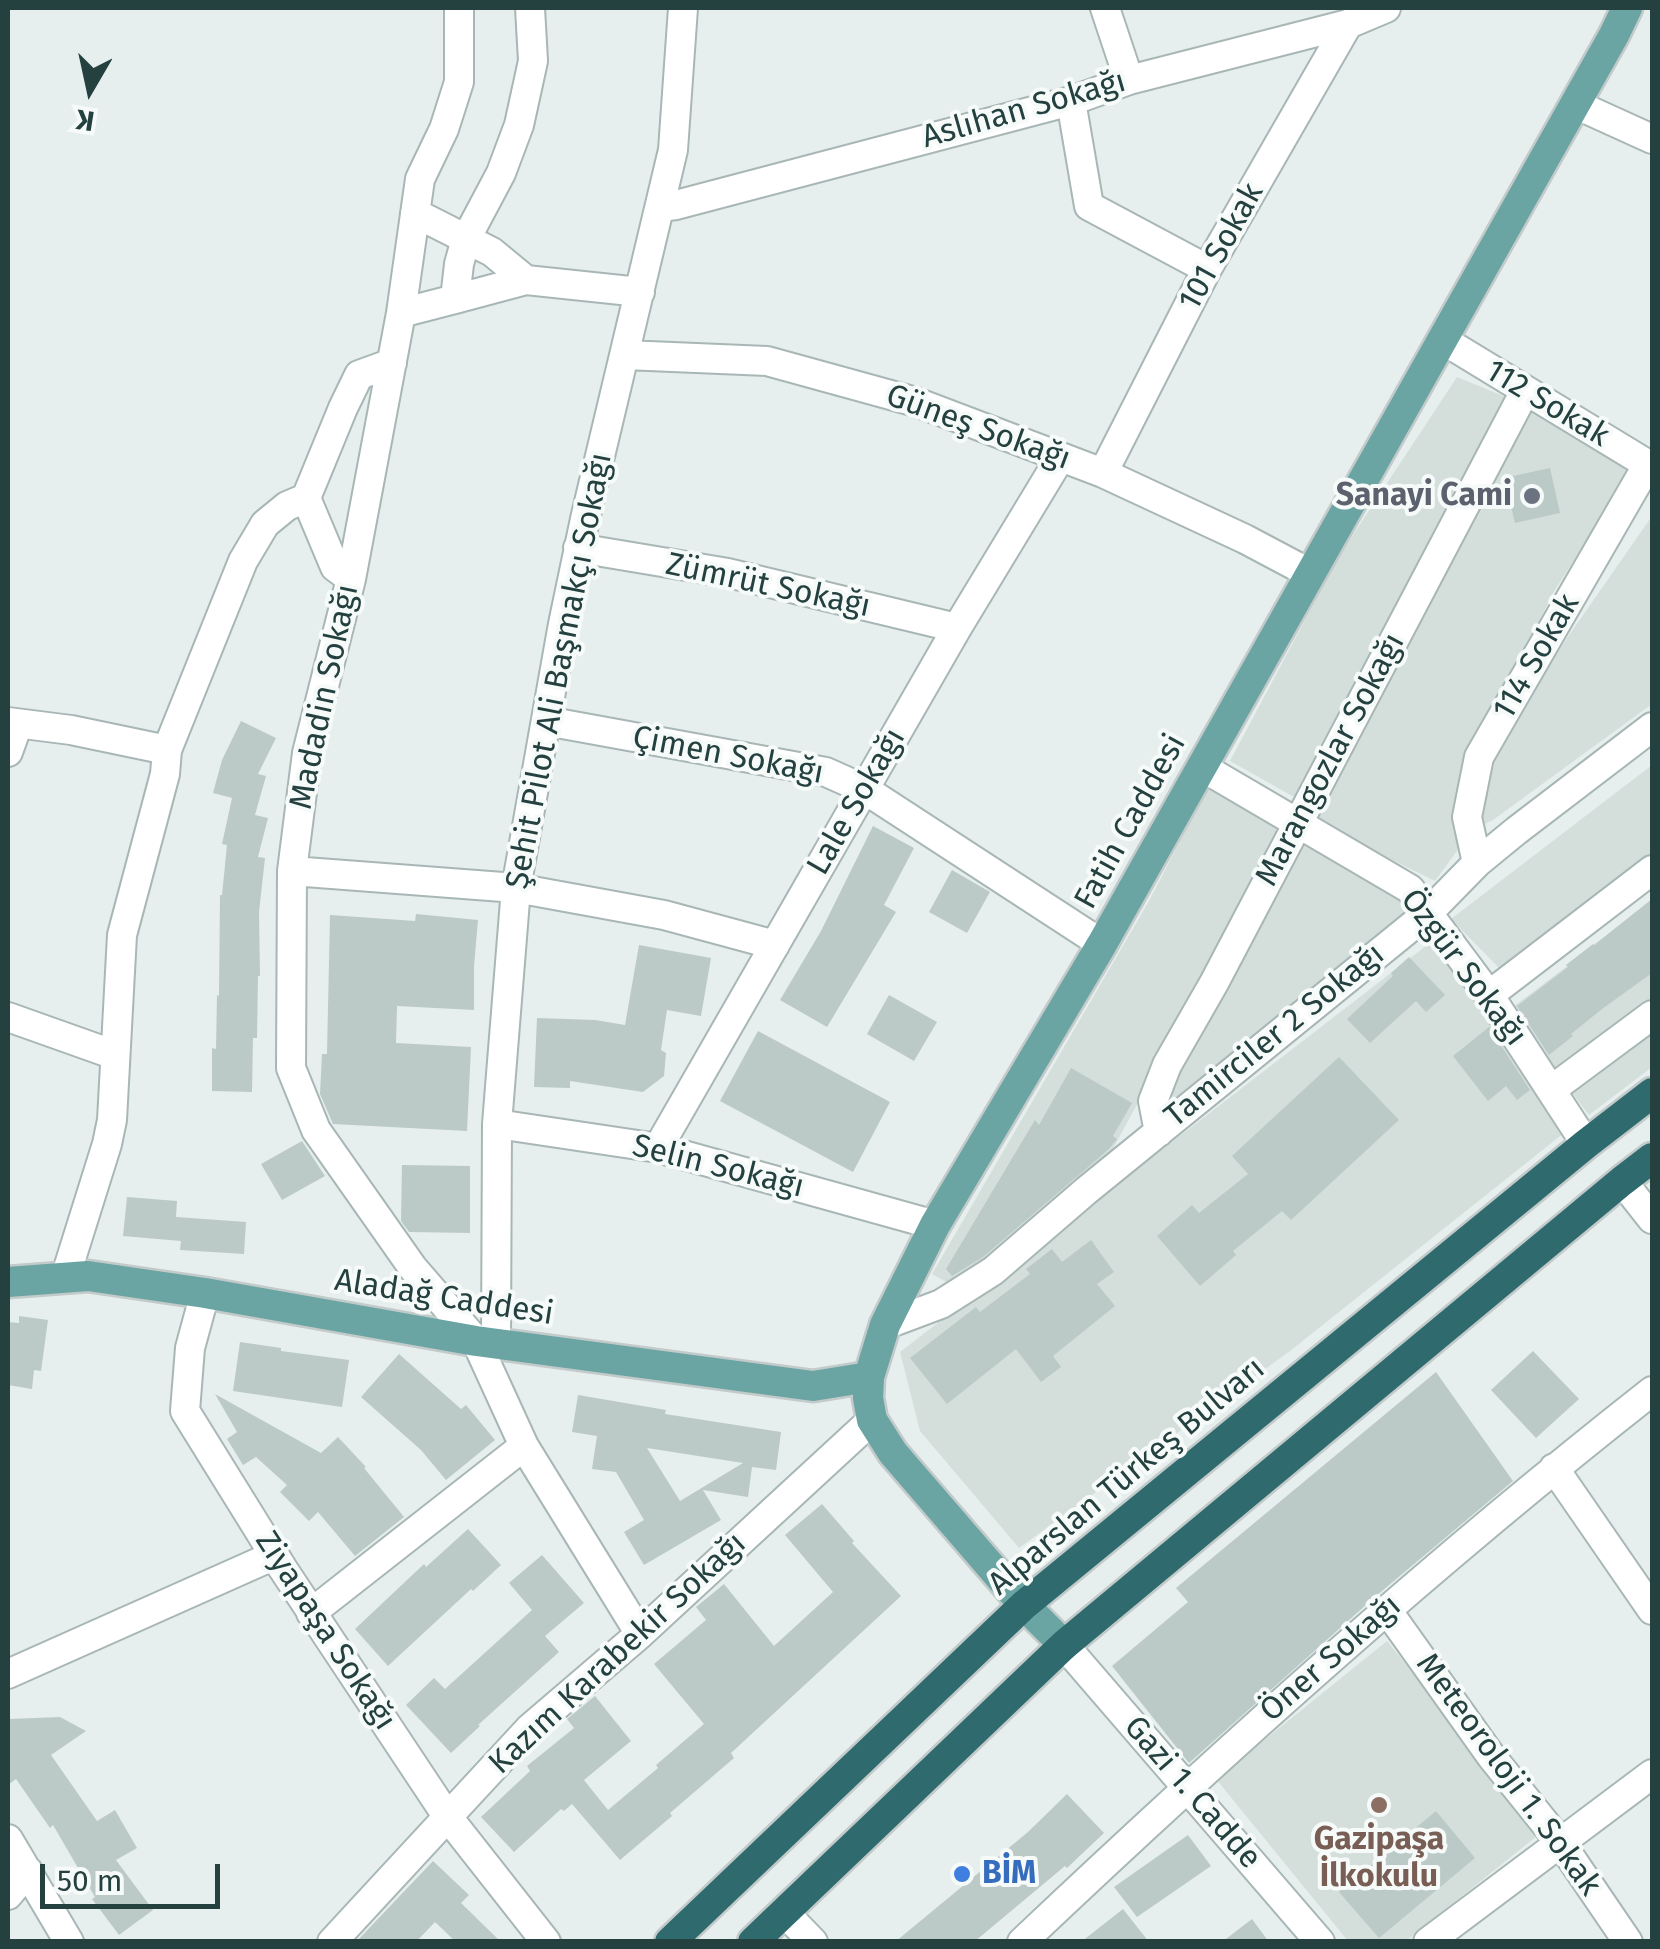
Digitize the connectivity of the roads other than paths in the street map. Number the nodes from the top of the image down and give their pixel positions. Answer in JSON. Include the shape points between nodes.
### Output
{"nodes":[{"id":1,"x":459,"y":8,"type":"edge"},
{"id":2,"x":530,"y":8,"type":"edge"},
{"id":3,"x":683,"y":8,"type":"edge"},
{"id":4,"x":1106,"y":8,"type":"edge"},
{"id":5,"x":1386,"y":8,"type":"edge"},
{"id":6,"x":1626,"y":8,"type":"edge"},
{"id":7,"x":1348,"y":24,"type":"junction"},
{"id":8,"x":1129,"y":80,"type":"junction"},
{"id":9,"x":1071,"y":100,"type":"junction"},
{"id":10,"x":1575,"y":104,"type":"junction"},
{"id":11,"x":1652,"y":139,"type":"edge"},
{"id":12,"x":660,"y":207,"type":"junction"},
{"id":13,"x":415,"y":213,"type":"junction"},
{"id":14,"x":466,"y":239,"type":"junction"},
{"id":15,"x":1207,"y":269,"type":"junction"},
{"id":16,"x":526,"y":280,"type":"junction"},
{"id":17,"x":640,"y":292,"type":"junction"},
{"id":18,"x":455,"y":299,"type":"junction"},
{"id":19,"x":401,"y":313,"type":"junction"},
{"id":20,"x":1443,"y":340,"type":"junction"},
{"id":21,"x":624,"y":355,"type":"junction"},
{"id":22,"x":392,"y":363,"type":"junction"},
{"id":23,"x":1526,"y":391,"type":"junction"},
{"id":24,"x":1060,"y":458,"type":"junction"},
{"id":25,"x":1650,"y":466,"type":"edge"},
{"id":26,"x":1103,"y":474,"type":"junction"},
{"id":27,"x":306,"y":498,"type":"junction"},
{"id":28,"x":578,"y":548,"type":"junction"},
{"id":29,"x":1311,"y":574,"type":"junction"},
{"id":30,"x":351,"y":579,"type":"junction"},
{"id":31,"x":956,"y":628,"type":"junction"},
{"id":32,"x":546,"y":721,"type":"junction"},
{"id":33,"x":12,"y":723,"type":"edge"},
{"id":34,"x":1652,"y":728,"type":"edge"},
{"id":35,"x":166,"y":750,"type":"junction"},
{"id":36,"x":8,"y":752,"type":"edge"},
{"id":37,"x":1202,"y":768,"type":"junction"},
{"id":38,"x":864,"y":788,"type":"junction"},
{"id":39,"x":1298,"y":823,"type":"junction"},
{"id":40,"x":1477,"y":863,"type":"junction"},
{"id":41,"x":1652,"y":870,"type":"edge"},
{"id":42,"x":292,"y":871,"type":"junction"},
{"id":43,"x":516,"y":888,"type":"junction"},
{"id":44,"x":1428,"y":913,"type":"junction"},
{"id":45,"x":1102,"y":944,"type":"junction"},
{"id":46,"x":775,"y":945,"type":"junction"},
{"id":47,"x":1488,"y":995,"type":"junction"},
{"id":48,"x":1652,"y":1015,"type":"edge"},
{"id":49,"x":8,"y":1017,"type":"edge"},
{"id":50,"x":115,"y":1055,"type":"junction"},
{"id":51,"x":1551,"y":1090,"type":"junction"},
{"id":52,"x":1652,"y":1093,"type":"edge"},
{"id":53,"x":497,"y":1124,"type":"junction"},
{"id":54,"x":1159,"y":1132,"type":"junction"},
{"id":55,"x":1586,"y":1144,"type":"junction"},
{"id":56,"x":658,"y":1148,"type":"junction"},
{"id":57,"x":1652,"y":1158,"type":"edge"},
{"id":58,"x":1622,"y":1181,"type":"junction"},
{"id":59,"x":1652,"y":1219,"type":"edge"},
{"id":60,"x":935,"y":1225,"type":"junction"},
{"id":61,"x":65,"y":1278,"type":"junction"},
{"id":62,"x":8,"y":1282,"type":"edge"},
{"id":63,"x":205,"y":1293,"type":"junction"},
{"id":64,"x":885,"y":1325,"type":"junction"},
{"id":65,"x":486,"y":1342,"type":"junction"},
{"id":66,"x":869,"y":1376,"type":"junction"},
{"id":67,"x":1652,"y":1391,"type":"edge"},
{"id":68,"x":872,"y":1420,"type":"junction"},
{"id":69,"x":524,"y":1446,"type":"junction"},
{"id":70,"x":1554,"y":1468,"type":"junction"},
{"id":71,"x":275,"y":1555,"type":"junction"},
{"id":72,"x":1024,"y":1606,"type":"junction"},
{"id":73,"x":1387,"y":1610,"type":"junction"},
{"id":74,"x":1652,"y":1610,"type":"edge"},
{"id":75,"x":311,"y":1613,"type":"junction"},
{"id":76,"x":640,"y":1634,"type":"junction"},
{"id":77,"x":1064,"y":1645,"type":"junction"},
{"id":78,"x":8,"y":1674,"type":"edge"},
{"id":79,"x":1652,"y":1774,"type":"edge"},
{"id":80,"x":1186,"y":1787,"type":"junction"},
{"id":81,"x":448,"y":1816,"type":"junction"},
{"id":82,"x":8,"y":1839,"type":"edge"},
{"id":83,"x":1560,"y":1842,"type":"junction"},
{"id":84,"x":28,"y":1872,"type":"junction"},
{"id":85,"x":8,"y":1895,"type":"edge"},
{"id":86,"x":784,"y":1912,"type":"junction"},
{"id":87,"x":69,"y":1942,"type":"edge"},
{"id":88,"x":332,"y":1942,"type":"edge"},
{"id":89,"x":546,"y":1942,"type":"edge"},
{"id":90,"x":670,"y":1942,"type":"edge"},
{"id":91,"x":753,"y":1942,"type":"edge"},
{"id":92,"x":813,"y":1942,"type":"edge"},
{"id":93,"x":1022,"y":1942,"type":"edge"},
{"id":94,"x":1320,"y":1942,"type":"edge"},
{"id":95,"x":1428,"y":1942,"type":"edge"},
{"id":96,"x":1628,"y":1942,"type":"edge"}],
"edges":[{"from":1,"to":13,"type":"street","name":"Madadin Sokağı","via":[[459,82],[420,180]]},
{"from":2,"to":14,"type":"street","via":[[533,62],[519,125]]},
{"from":3,"to":12,"type":"street","name":"Şehit Pilot Ali Başmakçı Sokağı","via":[[673,150]]},
{"from":4,"to":8,"type":"street"},
{"from":5,"to":7,"type":"street","name":"Aslıhan Sokağı"},
{"from":6,"to":10,"type":"main road","name":"Fatih Caddesi"},
{"from":7,"to":8,"type":"street","name":"Aslıhan Sokağı"},
{"from":7,"to":15,"type":"street","name":"101 Sokak"},
{"from":8,"to":9,"type":"street","name":"Aslıhan Sokağı"},
{"from":9,"to":12,"type":"street","name":"Aslıhan Sokağı"},
{"from":9,"to":15,"type":"street","via":[[1089,206]]},
{"from":10,"to":11,"type":"street"},
{"from":10,"to":20,"type":"main road","name":"Fatih Caddesi"},
{"from":12,"to":17,"type":"street","name":"Şehit Pilot Ali Başmakçı Sokağı"},
{"from":13,"to":14,"type":"street"},
{"from":13,"to":19,"type":"street","name":"Madadin Sokağı"},
{"from":14,"to":16,"type":"street"},
{"from":14,"to":18,"type":"street"},
{"from":15,"to":26,"type":"street","name":"101 Sokak"},
{"from":16,"to":17,"type":"street"},
{"from":16,"to":18,"type":"street"},
{"from":17,"to":21,"type":"street","name":"Şehit Pilot Ali Başmakçı Sokağı"},
{"from":18,"to":19,"type":"street"},
{"from":19,"to":22,"type":"street","name":"Madadin Sokağı"},
{"from":20,"to":23,"type":"street","name":"112 Sokak"},
{"from":20,"to":29,"type":"main road","name":"Fatih Caddesi"},
{"from":21,"to":24,"type":"street","name":"Güneş Sokağı","via":[[767,362],[916,402]]},
{"from":21,"to":28,"type":"street","name":"Şehit Pilot Ali Başmakçı Sokağı"},
{"from":22,"to":27,"type":"street","via":[[358,376]]},
{"from":22,"to":30,"type":"street","name":"Madadin Sokağı"},
{"from":23,"to":25,"type":"street","name":"112 Sokak"},
{"from":23,"to":39,"type":"street","name":"Marangozlar Sokağı"},
{"from":24,"to":26,"type":"street","name":"Güneş Sokağı"},
{"from":24,"to":31,"type":"street","name":"Lale Sokağı"},
{"from":25,"to":40,"type":"street","name":"114 Sokak","via":[[1480,757],[1468,816]]},
{"from":26,"to":29,"type":"street","name":"Güneş Sokağı"},
{"from":27,"to":30,"type":"street","via":[[334,567]]},
{"from":27,"to":35,"type":"street","via":[[266,524],[243,561]]},
{"from":28,"to":31,"type":"street","name":"Zümrüt Sokağı","via":[[728,573]]},
{"from":28,"to":32,"type":"street","name":"Şehit Pilot Ali Başmakçı Sokağı"},
{"from":29,"to":37,"type":"main road","name":"Fatih Caddesi"},
{"from":30,"to":42,"type":"street","name":"Madadin Sokağı","via":[[307,753]]},
{"from":31,"to":38,"type":"street","name":"Lale Sokağı"},
{"from":32,"to":38,"type":"street","name":"Çimen Sokağı","via":[[826,772]]},
{"from":32,"to":43,"type":"street","name":"Şehit Pilot Ali Başmakçı Sokağı"},
{"from":33,"to":35,"type":"street"},
{"from":33,"to":36,"type":"street"},
{"from":34,"to":40,"type":"street","name":"Tamirciler 2 Sokağı"},
{"from":35,"to":50,"type":"street","via":[[122,935]]},
{"from":37,"to":39,"type":"street","name":"Özgür Sokağı"},
{"from":37,"to":45,"type":"main road","name":"Fatih Caddesi"},
{"from":38,"to":45,"type":"street","name":"Çimen Sokağı"},
{"from":38,"to":46,"type":"street","name":"Lale Sokağı"},
{"from":39,"to":44,"type":"street","name":"Özgür Sokağı","via":[[1410,889]]},
{"from":39,"to":54,"type":"street","name":"Marangozlar Sokağı","via":[[1167,1066],[1153,1101]]},
{"from":40,"to":44,"type":"street","name":"Tamirciler 2 Sokağı"},
{"from":41,"to":47,"type":"street"},
{"from":42,"to":43,"type":"street"},
{"from":42,"to":65,"type":"street","name":"Madadin Sokağı","via":[[291,1068],[316,1130],[413,1268]]},
{"from":43,"to":46,"type":"street","via":[[664,915]]},
{"from":43,"to":53,"type":"street","name":"Şehit Pilot Ali Başmakçı Sokağı"},
{"from":44,"to":47,"type":"street","name":"Özgür Sokağı"},
{"from":44,"to":54,"type":"street","name":"Tamirciler 2 Sokağı"},
{"from":45,"to":60,"type":"main road","name":"Fatih Caddesi"},
{"from":46,"to":56,"type":"street","name":"Lale Sokağı"},
{"from":47,"to":51,"type":"street","name":"Özgür Sokağı"},
{"from":48,"to":51,"type":"street"},
{"from":49,"to":50,"type":"street"},
{"from":50,"to":61,"type":"street","via":[[110,1132]]},
{"from":51,"to":55,"type":"street","name":"Özgür Sokağı"},
{"from":52,"to":55,"type":"highway","name":"Alparslan Türkeş Bulvarı"},
{"from":53,"to":56,"type":"street","name":"Selin Sokağı"},
{"from":53,"to":65,"type":"street","name":"Şehit Pilot Ali Başmakçı Sokağı"},
{"from":54,"to":64,"type":"street","name":"Tamirciler 2 Sokağı","via":[[994,1271],[942,1304]]},
{"from":55,"to":72,"type":"highway","name":"Alparslan Türkeş Bulvarı"},
{"from":56,"to":60,"type":"street","name":"Selin Sokağı"},
{"from":57,"to":58,"type":"highway"},
{"from":58,"to":59,"type":"street"},
{"from":58,"to":77,"type":"highway"},
{"from":60,"to":64,"type":"main road","name":"Fatih Caddesi"},
{"from":61,"to":62,"type":"main road","name":"Aladağ Caddesi"},
{"from":61,"to":63,"type":"main road","name":"Aladağ Caddesi"},
{"from":63,"to":65,"type":"main road","name":"Aladağ Caddesi"},
{"from":63,"to":71,"type":"street","name":"Ziyapaşa Sokağı","via":[[190,1348],[185,1411]]},
{"from":64,"to":66,"type":"main road","name":"Fatih Caddesi"},
{"from":65,"to":66,"type":"main road","name":"Aladağ Caddesi","via":[[813,1386]]},
{"from":65,"to":69,"type":"street","name":"Şehit Pilot Ali Başmakçı Sokağı"},
{"from":66,"to":68,"type":"main road","name":"Fatih Caddesi"},
{"from":67,"to":70,"type":"street","name":"Öner Sokağı"},
{"from":68,"to":72,"type":"main road"},
{"from":68,"to":76,"type":"street","name":"Kazım Karabekir Sokağı"},
{"from":69,"to":75,"type":"street"},
{"from":69,"to":76,"type":"street","name":"Şehit Pilot Ali Başmakçı Sokağı"},
{"from":70,"to":73,"type":"street","name":"Öner Sokağı"},
{"from":70,"to":74,"type":"street"},
{"from":71,"to":75,"type":"street","name":"Ziyapaşa Sokağı"},
{"from":71,"to":78,"type":"street"},
{"from":72,"to":77,"type":"main road"},
{"from":72,"to":90,"type":"highway","name":"Alparslan Türkeş Bulvarı"},
{"from":73,"to":80,"type":"street","name":"Öner Sokağı"},
{"from":73,"to":83,"type":"street","name":"Meteoroloji 1. Sokak"},
{"from":75,"to":81,"type":"street","name":"Ziyapaşa Sokağı"},
{"from":76,"to":81,"type":"street","name":"Kazım Karabekir Sokağı","via":[[528,1728]]},
{"from":77,"to":80,"type":"street","name":"Gazi 1. Cadde"},
{"from":77,"to":86,"type":"highway"},
{"from":79,"to":83,"type":"street"},
{"from":80,"to":93,"type":"street","name":"Öner Sokağı"},
{"from":80,"to":94,"type":"street","name":"Gazi 1. Cadde"},
{"from":81,"to":88,"type":"street","name":"Kazım Karabekir Sokağı"},
{"from":81,"to":89,"type":"street","name":"Ziyapaşa Sokağı"},
{"from":82,"to":84,"type":"street"},
{"from":83,"to":95,"type":"street"},
{"from":83,"to":96,"type":"street","name":"Meteoroloji 1. Sokak"},
{"from":84,"to":85,"type":"street"},
{"from":84,"to":87,"type":"street"},
{"from":86,"to":91,"type":"highway"},
{"from":86,"to":92,"type":"street"}]}
